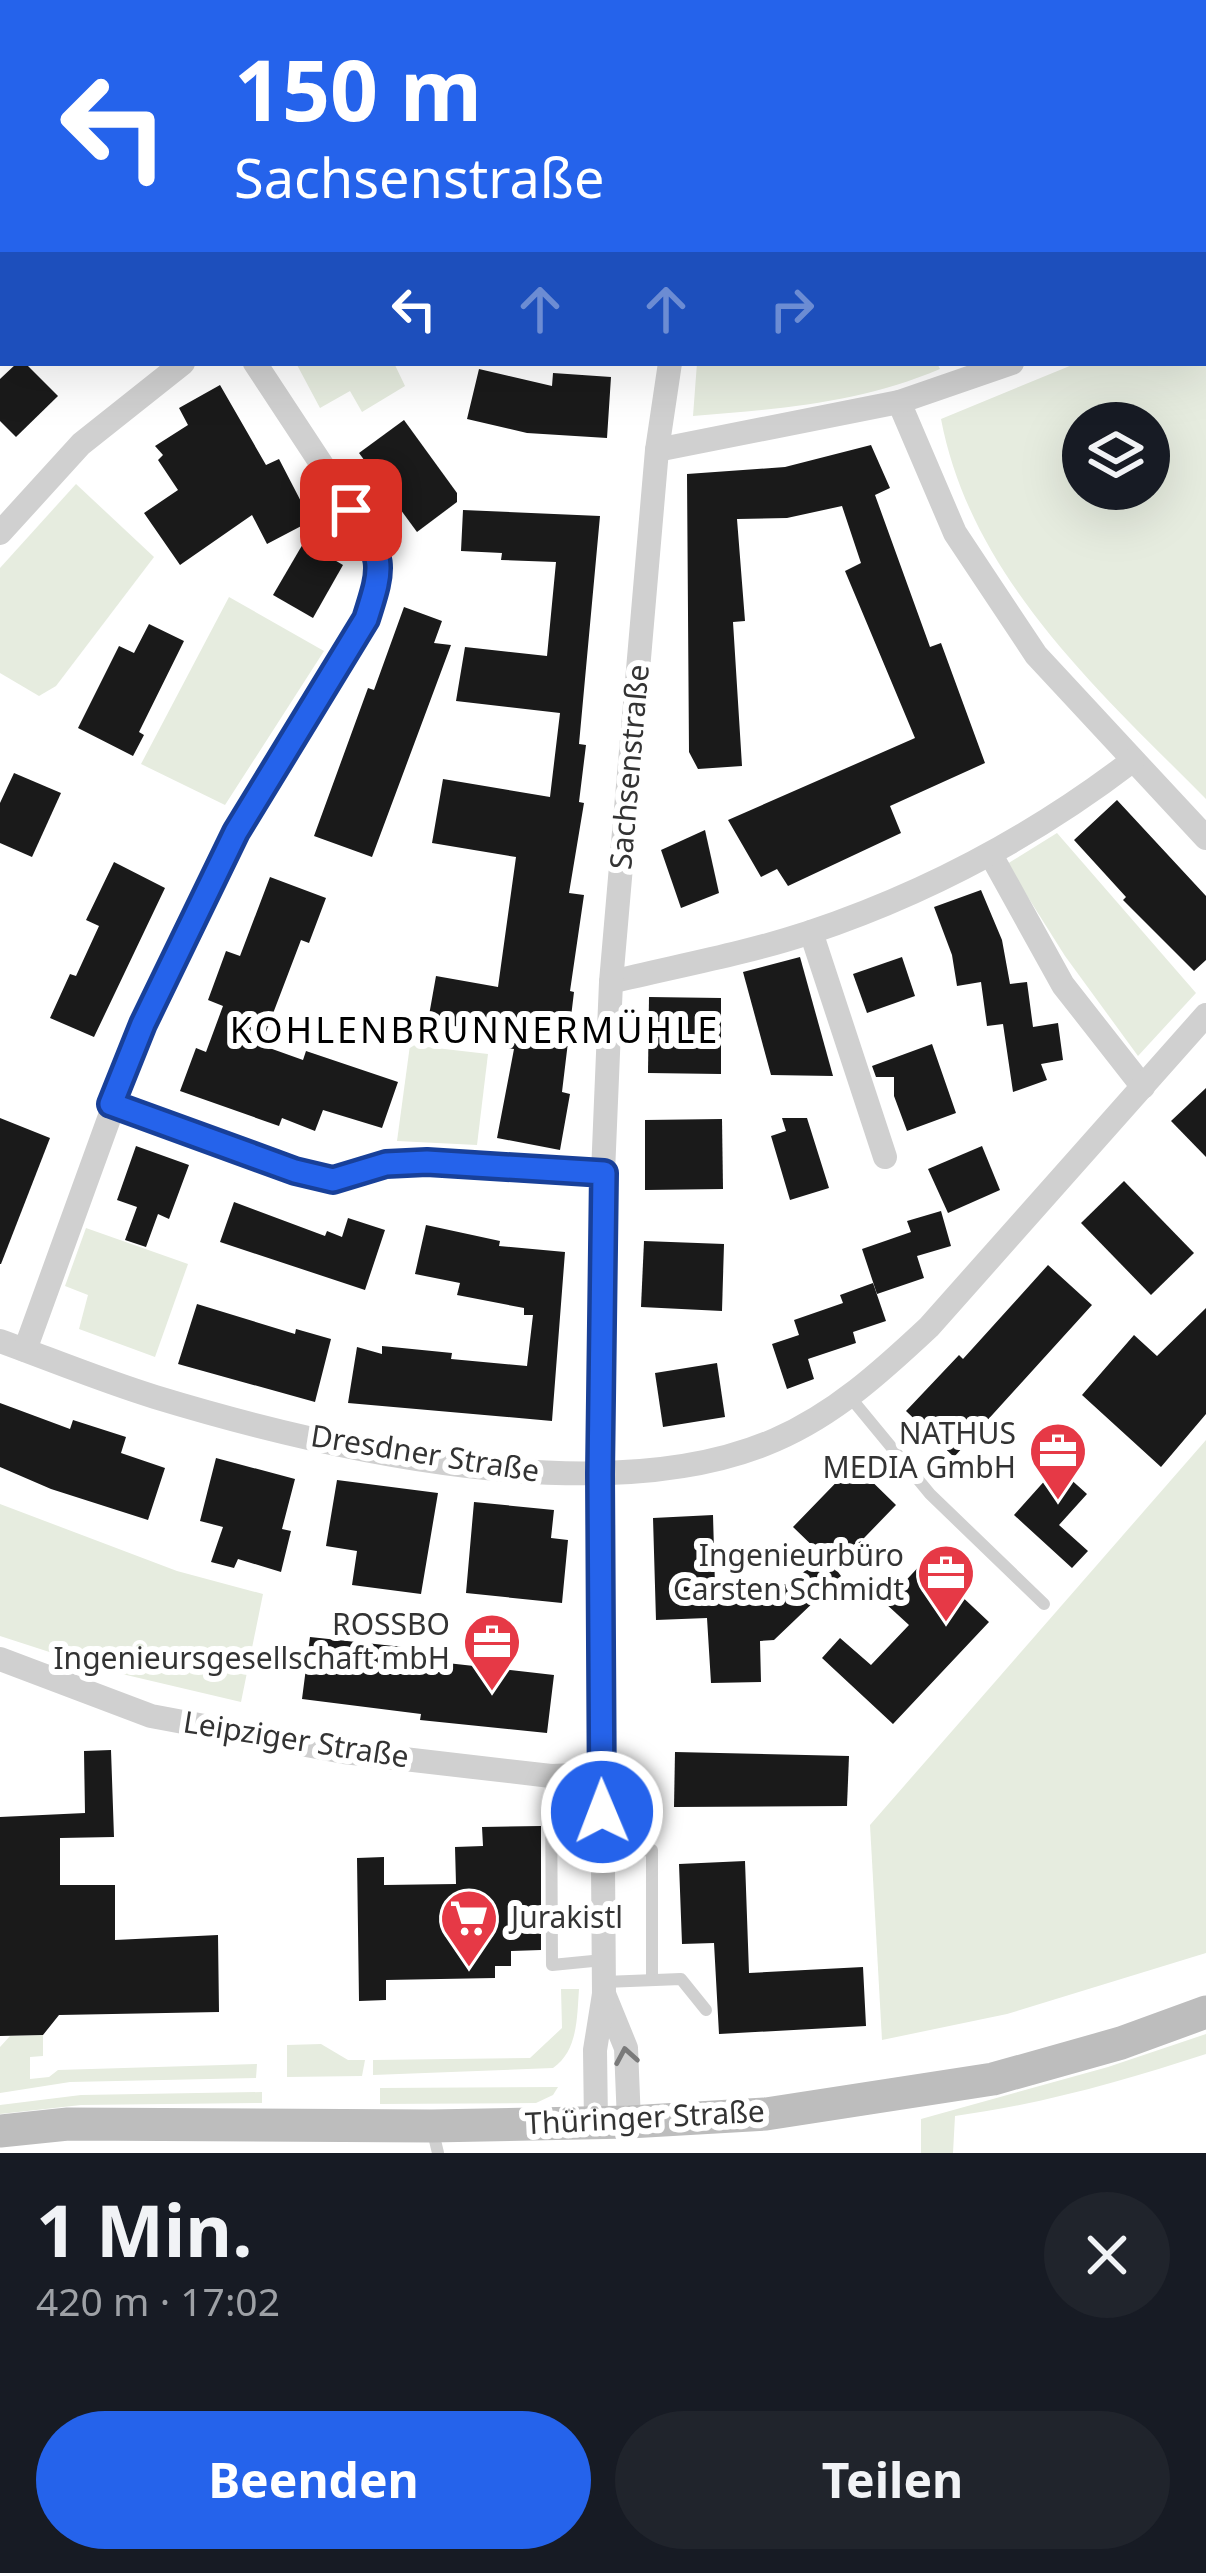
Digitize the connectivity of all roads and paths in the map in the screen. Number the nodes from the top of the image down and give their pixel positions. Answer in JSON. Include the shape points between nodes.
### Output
{"nodes":[{"id":1,"x":179,"y":366,"type":"edge"},
{"id":2,"x":257,"y":366,"type":"edge"},
{"id":3,"x":670,"y":366,"type":"edge"},
{"id":4,"x":1003,"y":366,"type":"edge"},
{"id":5,"x":898,"y":402,"type":"junction"},
{"id":6,"x":657,"y":450,"type":"junction"},
{"id":7,"x":0,"y":533,"type":"edge"},
{"id":8,"x":1132,"y":761,"type":"junction"},
{"id":9,"x":1206,"y":838,"type":"edge"},
{"id":10,"x":992,"y":855,"type":"junction"},
{"id":11,"x":811,"y":932,"type":"junction"},
{"id":12,"x":611,"y":982,"type":"junction"},
{"id":13,"x":1206,"y":1015,"type":"edge"},
{"id":14,"x":1143,"y":1087,"type":"junction"},
{"id":15,"x":111,"y":1104,"type":"junction"},
{"id":16,"x":885,"y":1157,"type":"dead end"},
{"id":17,"x":604,"y":1173,"type":"junction"},
{"id":18,"x":12,"y":1346,"type":"edge"},
{"id":19,"x":850,"y":1397,"type":"junction"},
{"id":20,"x":600,"y":1474,"type":"junction"},
{"id":21,"x":1044,"y":1604,"type":"dead end"},
{"id":22,"x":0,"y":1659,"type":"edge"},
{"id":23,"x":602,"y":1774,"type":"junction"},
{"id":24,"x":551,"y":1776,"type":"junction"},
{"id":25,"x":603,"y":1851,"type":"junction"},
{"id":26,"x":603,"y":1979,"type":"junction"},
{"id":27,"x":652,"y":1980,"type":"junction"},
{"id":28,"x":706,"y":2010,"type":"dead end"},
{"id":29,"x":1206,"y":2012,"type":"edge"},
{"id":30,"x":612,"y":2123,"type":"junction"},
{"id":31,"x":0,"y":2131,"type":"edge"},
{"id":32,"x":435,"y":2140,"type":"edge"}],
"edges":[{"from":1,"to":7,"type":"street","via":[[81,444]]},
{"from":2,"to":15,"type":"street","via":[[378,550],[379,580],[366,619],[201,900]]},
{"from":3,"to":6,"type":"street","name":"Sachsenstraße"},
{"from":4,"to":5,"type":"street"},
{"from":5,"to":6,"type":"street"},
{"from":5,"to":8,"type":"street","via":[[967,551],[1036,656]]},
{"from":6,"to":12,"type":"street","name":"Sachsenstraße"},
{"from":8,"to":9,"type":"street"},
{"from":8,"to":10,"type":"street"},
{"from":10,"to":11,"type":"street"},
{"from":10,"to":14,"type":"street","via":[[1063,985]]},
{"from":11,"to":12,"type":"street"},
{"from":11,"to":16,"type":"street"},
{"from":12,"to":17,"type":"street","name":"Sachsenstraße"},
{"from":13,"to":14,"type":"street","name":"Dresdner Straße"},
{"from":14,"to":19,"type":"street","name":"Dresdner Straße","via":[[929,1327]]},
{"from":15,"to":17,"type":"street","via":[[333,1180],[427,1162]]},
{"from":15,"to":18,"type":"street"},
{"from":17,"to":20,"type":"street","name":"Sachsenstraße"},
{"from":18,"to":20,"type":"street","name":"Dresdner Straße","via":[[151,1396],[362,1449]]},
{"from":19,"to":20,"type":"street","name":"Dresdner Straße","via":[[773,1441],[722,1458]]},
{"from":19,"to":21,"type":"lane","via":[[930,1495]]},
{"from":20,"to":23,"type":"street","name":"Sachsenstraße"},
{"from":22,"to":24,"type":"street","name":"Leipziger Straße","via":[[151,1716],[344,1752]]},
{"from":23,"to":24,"type":"street","name":"Leipziger Straße"},
{"from":23,"to":25,"type":"street","name":"Sachsenstraße"},
{"from":24,"to":26,"type":"lane","via":[[552,1965]]},
{"from":25,"to":26,"type":"street","name":"Sachsenstraße"},
{"from":25,"to":27,"type":"lane","via":[[652,1850]]},
{"from":26,"to":27,"type":"lane"},
{"from":26,"to":30,"type":"street","name":"Sachsenstraße","via":[[595,2050]]},
{"from":30,"to":26,"type":"street","name":"Sachsenstraße","one_way":true,"via":[[626,2048]]},
{"from":27,"to":28,"type":"lane","via":[[681,1979]]},
{"from":29,"to":30,"type":"street","name":"Thüringer Straße","via":[[969,2084],[766,2114]]},
{"from":30,"to":32,"type":"street","name":"Thüringer Straße"},
{"from":31,"to":32,"type":"street","name":"Thüringer Straße","via":[[104,2124]]}]}
